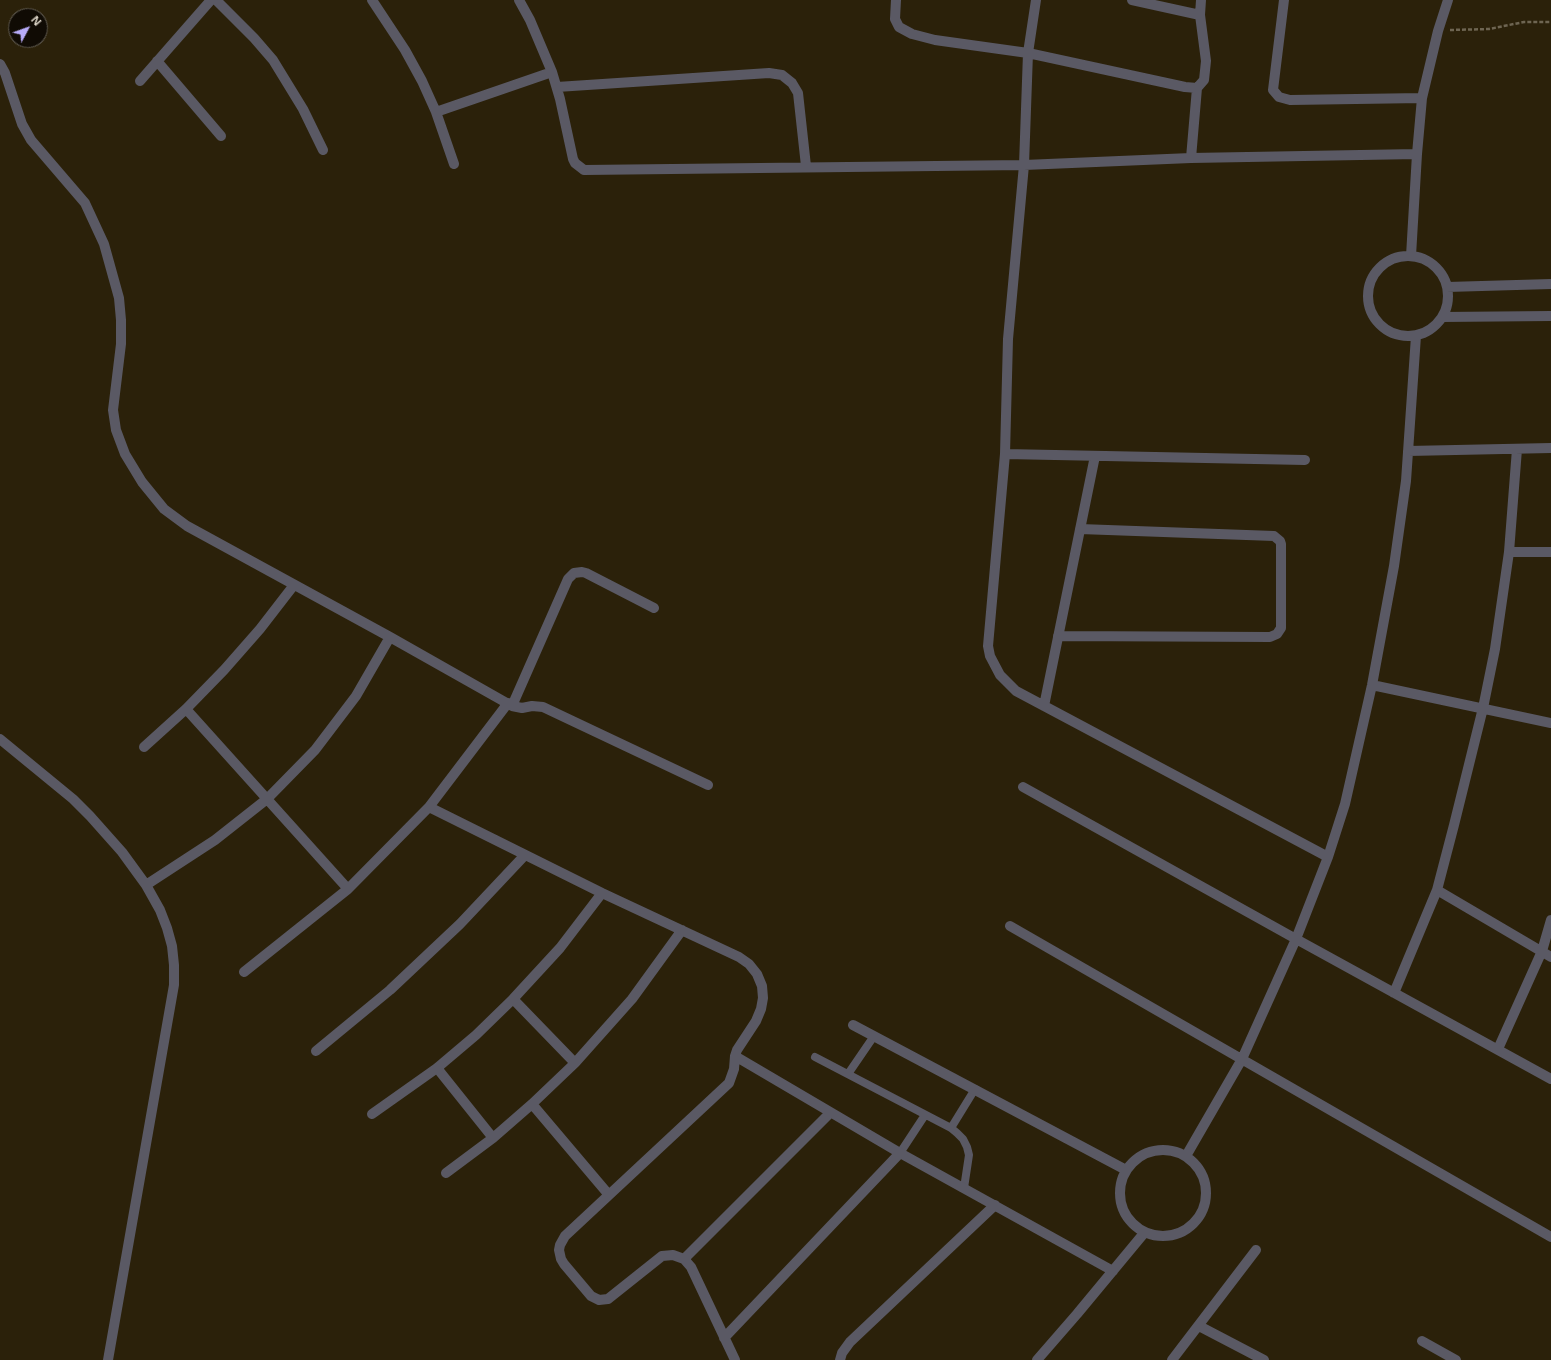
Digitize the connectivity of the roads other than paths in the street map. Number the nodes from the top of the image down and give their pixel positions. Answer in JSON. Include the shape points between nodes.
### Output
{"nodes":[{"id":1,"x":210,"y":0,"type":"edge"},
{"id":2,"x":216,"y":0,"type":"edge"},
{"id":3,"x":372,"y":0,"type":"edge"},
{"id":4,"x":519,"y":0,"type":"edge"},
{"id":5,"x":896,"y":0,"type":"edge"},
{"id":6,"x":1036,"y":0,"type":"edge"},
{"id":7,"x":1132,"y":0,"type":"edge"},
{"id":8,"x":1201,"y":0,"type":"edge"},
{"id":9,"x":1284,"y":0,"type":"edge"},
{"id":10,"x":1448,"y":0,"type":"edge"},
{"id":11,"x":1200,"y":15,"type":"junction"},
{"id":12,"x":1028,"y":53,"type":"junction"},
{"id":13,"x":157,"y":61,"type":"junction"},
{"id":14,"x":0,"y":64,"type":"edge"},
{"id":15,"x":552,"y":72,"type":"junction"},
{"id":16,"x":140,"y":81,"type":"dead end"},
{"id":17,"x":557,"y":86,"type":"junction"},
{"id":18,"x":1197,"y":88,"type":"junction"},
{"id":19,"x":1422,"y":98,"type":"junction"},
{"id":20,"x":436,"y":112,"type":"junction"},
{"id":21,"x":221,"y":136,"type":"dead end"},
{"id":22,"x":323,"y":150,"type":"dead end"},
{"id":23,"x":1417,"y":154,"type":"junction"},
{"id":24,"x":1191,"y":158,"type":"junction"},
{"id":25,"x":454,"y":164,"type":"dead end"},
{"id":26,"x":1024,"y":165,"type":"junction"},
{"id":27,"x":806,"y":166,"type":"junction"},
{"id":28,"x":1411,"y":256,"type":"junction"},
{"id":29,"x":1551,"y":284,"type":"edge"},
{"id":30,"x":1447,"y":287,"type":"junction"},
{"id":31,"x":1551,"y":316,"type":"edge"},
{"id":32,"x":1442,"y":317,"type":"junction"},
{"id":33,"x":1416,"y":336,"type":"junction"},
{"id":34,"x":1551,"y":448,"type":"edge"},
{"id":35,"x":1517,"y":449,"type":"junction"},
{"id":36,"x":1408,"y":451,"type":"junction"},
{"id":37,"x":1005,"y":454,"type":"junction"},
{"id":38,"x":1095,"y":456,"type":"junction"},
{"id":39,"x":1305,"y":460,"type":"dead end"},
{"id":40,"x":1080,"y":529,"type":"junction"},
{"id":41,"x":1509,"y":552,"type":"junction"},
{"id":42,"x":1551,"y":552,"type":"edge"},
{"id":43,"x":294,"y":585,"type":"junction"},
{"id":44,"x":654,"y":608,"type":"dead end"},
{"id":45,"x":1058,"y":636,"type":"junction"},
{"id":46,"x":390,"y":637,"type":"junction"},
{"id":47,"x":1372,"y":686,"type":"junction"},
{"id":48,"x":510,"y":705,"type":"junction"},
{"id":49,"x":1044,"y":706,"type":"junction"},
{"id":50,"x":1483,"y":708,"type":"junction"},
{"id":51,"x":186,"y":709,"type":"junction"},
{"id":52,"x":1551,"y":723,"type":"edge"},
{"id":53,"x":0,"y":739,"type":"edge"},
{"id":54,"x":144,"y":747,"type":"dead end"},
{"id":55,"x":708,"y":785,"type":"dead end"},
{"id":56,"x":1023,"y":787,"type":"dead end"},
{"id":57,"x":267,"y":799,"type":"junction"},
{"id":58,"x":429,"y":807,"type":"junction"},
{"id":59,"x":525,"y":854,"type":"junction"},
{"id":60,"x":1328,"y":857,"type":"junction"},
{"id":61,"x":146,"y":885,"type":"junction"},
{"id":62,"x":348,"y":890,"type":"junction"},
{"id":63,"x":1437,"y":890,"type":"junction"},
{"id":64,"x":602,"y":893,"type":"junction"},
{"id":65,"x":1551,"y":920,"type":"edge"},
{"id":66,"x":1010,"y":926,"type":"dead end"},
{"id":67,"x":682,"y":930,"type":"junction"},
{"id":68,"x":1296,"y":940,"type":"junction"},
{"id":69,"x":1542,"y":951,"type":"junction"},
{"id":70,"x":1551,"y":957,"type":"edge"},
{"id":71,"x":244,"y":972,"type":"dead end"},
{"id":72,"x":1394,"y":993,"type":"junction"},
{"id":73,"x":513,"y":999,"type":"junction"},
{"id":74,"x":853,"y":1025,"type":"dead end"},
{"id":75,"x":874,"y":1036,"type":"junction"},
{"id":76,"x":1498,"y":1049,"type":"junction"},
{"id":77,"x":316,"y":1051,"type":"dead end"},
{"id":78,"x":734,"y":1056,"type":"junction"},
{"id":79,"x":815,"y":1057,"type":"dead end"},
{"id":80,"x":1242,"y":1059,"type":"junction"},
{"id":81,"x":575,"y":1063,"type":"junction"},
{"id":82,"x":437,"y":1068,"type":"junction"},
{"id":83,"x":848,"y":1074,"type":"junction"},
{"id":84,"x":1551,"y":1079,"type":"edge"},
{"id":85,"x":975,"y":1089,"type":"junction"},
{"id":86,"x":532,"y":1104,"type":"junction"},
{"id":87,"x":830,"y":1113,"type":"junction"},
{"id":88,"x":372,"y":1114,"type":"dead end"},
{"id":89,"x":926,"y":1115,"type":"junction"},
{"id":90,"x":951,"y":1128,"type":"junction"},
{"id":91,"x":493,"y":1138,"type":"junction"},
{"id":92,"x":900,"y":1153,"type":"junction"},
{"id":93,"x":1186,"y":1156,"type":"junction"},
{"id":94,"x":1126,"y":1170,"type":"junction"},
{"id":95,"x":446,"y":1173,"type":"dead end"},
{"id":96,"x":964,"y":1188,"type":"junction"},
{"id":97,"x":609,"y":1195,"type":"junction"},
{"id":98,"x":995,"y":1205,"type":"junction"},
{"id":99,"x":1144,"y":1232,"type":"junction"},
{"id":100,"x":1551,"y":1237,"type":"edge"},
{"id":101,"x":1256,"y":1250,"type":"dead end"},
{"id":102,"x":684,"y":1259,"type":"junction"},
{"id":103,"x":1113,"y":1271,"type":"junction"},
{"id":104,"x":1199,"y":1326,"type":"junction"},
{"id":105,"x":724,"y":1338,"type":"junction"},
{"id":106,"x":1422,"y":1342,"type":"dead end"},
{"id":107,"x":108,"y":1360,"type":"edge"},
{"id":108,"x":735,"y":1360,"type":"edge"},
{"id":109,"x":840,"y":1360,"type":"edge"},
{"id":110,"x":1037,"y":1360,"type":"edge"},
{"id":111,"x":1172,"y":1360,"type":"edge"},
{"id":112,"x":1264,"y":1360,"type":"edge"},
{"id":113,"x":1456,"y":1360,"type":"edge"}],
"edges":[{"from":1,"to":13,"type":"street"},
{"from":2,"to":22,"type":"street","via":[[272,60],[304,109]]},
{"from":3,"to":20,"type":"street","via":[[405,50]]},
{"from":4,"to":15,"type":"street"},
{"from":5,"to":12,"type":"street","via":[[895,19],[899,27],[906,32],[935,40]]},
{"from":6,"to":12,"type":"street"},
{"from":7,"to":11,"type":"street"},
{"from":8,"to":11,"type":"street"},
{"from":9,"to":19,"type":"street","via":[[1273,90],[1279,97],[1290,100]]},
{"from":10,"to":19,"type":"street"},
{"from":11,"to":18,"type":"street","via":[[1206,61],[1204,80]]},
{"from":12,"to":18,"type":"street"},
{"from":12,"to":26,"type":"street"},
{"from":13,"to":16,"type":"street"},
{"from":13,"to":21,"type":"street"},
{"from":14,"to":43,"type":"street","via":[[25,129],[40,151],[85,203],[111,267],[119,298],[121,320],[121,344],[113,410],[116,430],[125,454],[142,482],[164,509],[187,526]]},
{"from":15,"to":17,"type":"street"},
{"from":15,"to":20,"type":"street"},
{"from":17,"to":27,"type":"street","via":[[573,159],[584,170]]},
{"from":17,"to":27,"type":"street","via":[[769,73],[782,75],[792,83],[798,93]]},
{"from":18,"to":24,"type":"street"},
{"from":19,"to":23,"type":"street"},
{"from":20,"to":25,"type":"street"},
{"from":23,"to":24,"type":"street"},
{"from":23,"to":28,"type":"street"},
{"from":24,"to":26,"type":"street"},
{"from":26,"to":27,"type":"street"},
{"from":26,"to":37,"type":"street","via":[[1008,338]]},
{"from":28,"to":30,"type":"street","via":[[1423,259],[1434,266],[1442,275]]},
{"from":28,"to":33,"type":"street","via":[[1397,257],[1384,263],[1375,272],[1367,298],[1370,312],[1378,324],[1389,332],[1402,336]]},
{"from":29,"to":30,"type":"street"},
{"from":30,"to":32,"type":"street","via":[[1448,297]]},
{"from":31,"to":32,"type":"street"},
{"from":32,"to":33,"type":"street","via":[[1435,326]]},
{"from":33,"to":36,"type":"street"},
{"from":34,"to":35,"type":"street"},
{"from":35,"to":36,"type":"street"},
{"from":35,"to":41,"type":"street"},
{"from":36,"to":47,"type":"street","via":[[1394,566]]},
{"from":37,"to":38,"type":"street"},
{"from":37,"to":49,"type":"street","via":[[988,646],[994,666],[1007,684]]},
{"from":38,"to":39,"type":"street"},
{"from":38,"to":40,"type":"street"},
{"from":40,"to":45,"type":"street"},
{"from":40,"to":45,"type":"street","via":[[1274,536],[1281,544],[1281,628],[1277,634],[1270,637]]},
{"from":41,"to":42,"type":"street"},
{"from":41,"to":50,"type":"street","via":[[1495,649]]},
{"from":43,"to":46,"type":"street"},
{"from":43,"to":51,"type":"street","via":[[224,670]]},
{"from":44,"to":48,"type":"street","via":[[586,573],[574,573],[568,579]]},
{"from":45,"to":49,"type":"street"},
{"from":46,"to":48,"type":"street"},
{"from":46,"to":57,"type":"street","via":[[356,696],[315,750]]},
{"from":47,"to":50,"type":"street"},
{"from":47,"to":60,"type":"street","via":[[1345,804]]},
{"from":48,"to":55,"type":"street","via":[[522,708],[543,707]]},
{"from":48,"to":58,"type":"street"},
{"from":49,"to":60,"type":"street"},
{"from":50,"to":52,"type":"street"},
{"from":50,"to":63,"type":"street"},
{"from":51,"to":54,"type":"street"},
{"from":51,"to":57,"type":"street"},
{"from":53,"to":61,"type":"street","via":[[90,816],[122,852]]},
{"from":56,"to":68,"type":"street"},
{"from":57,"to":61,"type":"street","via":[[215,840]]},
{"from":57,"to":62,"type":"street"},
{"from":58,"to":59,"type":"street"},
{"from":58,"to":62,"type":"street"},
{"from":59,"to":64,"type":"street"},
{"from":59,"to":77,"type":"street","via":[[460,924],[396,985]]},
{"from":60,"to":68,"type":"street"},
{"from":61,"to":107,"type":"street","via":[[167,928],[173,953],[174,985]]},
{"from":62,"to":71,"type":"street"},
{"from":63,"to":69,"type":"street"},
{"from":63,"to":72,"type":"street"},
{"from":64,"to":67,"type":"street"},
{"from":64,"to":73,"type":"street","via":[[560,948]]},
{"from":65,"to":69,"type":"street"},
{"from":66,"to":80,"type":"street"},
{"from":67,"to":78,"type":"street","via":[[739,957],[758,974],[762,986],[761,1009]]},
{"from":67,"to":81,"type":"street","via":[[632,999]]},
{"from":68,"to":72,"type":"street"},
{"from":68,"to":80,"type":"street"},
{"from":69,"to":70,"type":"street"},
{"from":69,"to":76,"type":"street"},
{"from":72,"to":76,"type":"street"},
{"from":73,"to":81,"type":"street"},
{"from":73,"to":82,"type":"street"},
{"from":74,"to":75,"type":"street"},
{"from":75,"to":83,"type":"lane"},
{"from":75,"to":85,"type":"street"},
{"from":76,"to":84,"type":"street"},
{"from":78,"to":87,"type":"street"},
{"from":78,"to":97,"type":"street","via":[[732,1076],[725,1088]]},
{"from":79,"to":83,"type":"lane"},
{"from":80,"to":93,"type":"street"},
{"from":80,"to":100,"type":"street"},
{"from":81,"to":86,"type":"street"},
{"from":82,"to":88,"type":"street"},
{"from":82,"to":91,"type":"street"},
{"from":83,"to":89,"type":"lane"},
{"from":85,"to":90,"type":"lane"},
{"from":85,"to":94,"type":"street"},
{"from":86,"to":91,"type":"street"},
{"from":86,"to":97,"type":"street"},
{"from":87,"to":92,"type":"street"},
{"from":87,"to":102,"type":"street"},
{"from":89,"to":90,"type":"lane"},
{"from":89,"to":92,"type":"lane"},
{"from":90,"to":96,"type":"lane","via":[[963,1139],[968,1151],[969,1164]]},
{"from":91,"to":95,"type":"street"},
{"from":92,"to":96,"type":"street"},
{"from":92,"to":105,"type":"street"},
{"from":93,"to":94,"type":"street","via":[[1171,1150],[1158,1150],[1146,1153]]},
{"from":93,"to":99,"type":"street","via":[[1203,1177],[1207,1191],[1205,1206],[1198,1220],[1187,1229],[1173,1235],[1158,1236]]},
{"from":94,"to":99,"type":"street","via":[[1121,1183],[1120,1198],[1124,1212]]},
{"from":96,"to":98,"type":"street"},
{"from":97,"to":102,"type":"street","via":[[565,1236],[559,1250],[561,1259],[591,1296],[599,1300],[608,1298],[662,1256],[673,1255]]},
{"from":98,"to":103,"type":"street"},
{"from":98,"to":109,"type":"street","via":[[850,1342]]},
{"from":99,"to":103,"type":"street"},
{"from":101,"to":104,"type":"street"},
{"from":102,"to":105,"type":"street"},
{"from":103,"to":110,"type":"street"},
{"from":104,"to":111,"type":"street"},
{"from":104,"to":112,"type":"street"},
{"from":105,"to":108,"type":"street"},
{"from":106,"to":113,"type":"street"}]}
